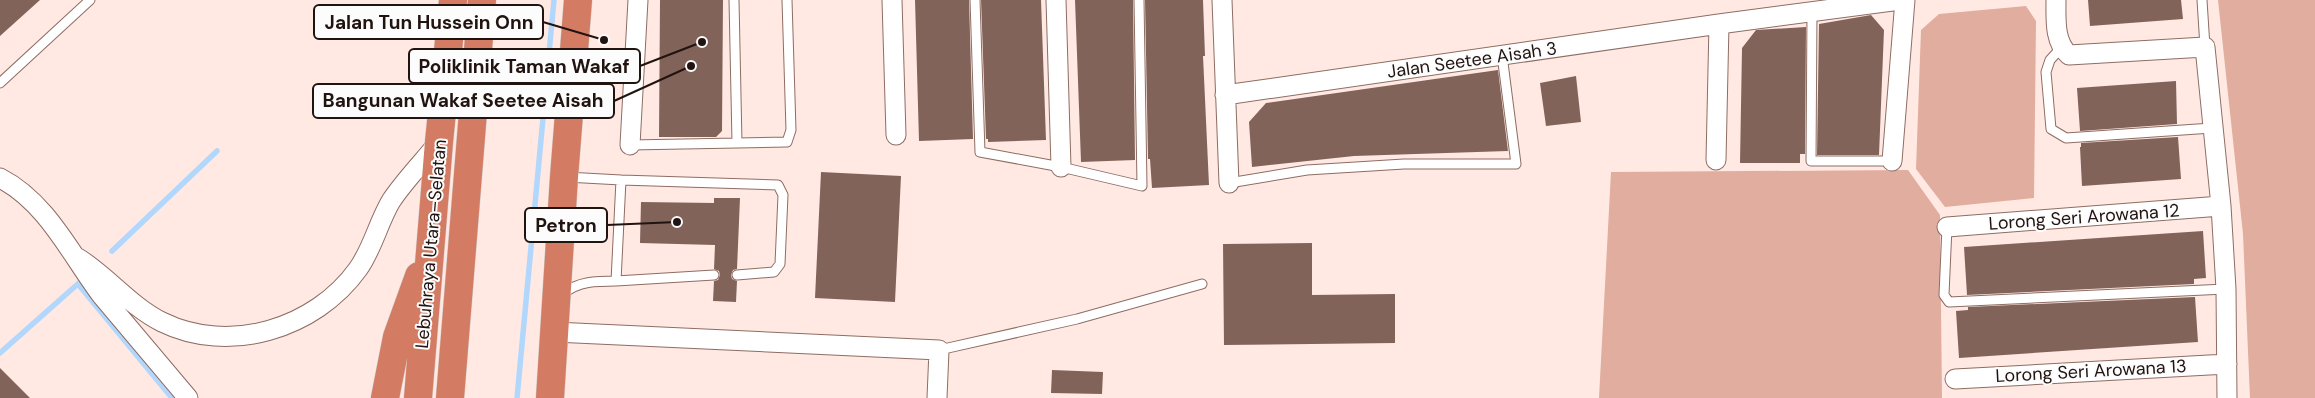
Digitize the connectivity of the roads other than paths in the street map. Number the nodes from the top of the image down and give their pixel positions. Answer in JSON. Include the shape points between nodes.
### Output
{"nodes":[{"id":1,"x":90,"y":0,"type":"edge"},
{"id":2,"x":452,"y":0,"type":"edge"},
{"id":3,"x":482,"y":0,"type":"edge"},
{"id":4,"x":578,"y":0,"type":"edge"},
{"id":5,"x":638,"y":0,"type":"edge"},
{"id":6,"x":734,"y":0,"type":"edge"},
{"id":7,"x":787,"y":0,"type":"edge"},
{"id":8,"x":892,"y":0,"type":"edge"},
{"id":9,"x":975,"y":0,"type":"edge"},
{"id":10,"x":1056,"y":0,"type":"edge"},
{"id":11,"x":1139,"y":0,"type":"edge"},
{"id":12,"x":1222,"y":0,"type":"edge"},
{"id":13,"x":1900,"y":0,"type":"edge"},
{"id":14,"x":1905,"y":0,"type":"edge"},
{"id":15,"x":2056,"y":0,"type":"edge"},
{"id":16,"x":2202,"y":0,"type":"edge"},
{"id":17,"x":1812,"y":10,"type":"junction"},
{"id":18,"x":1719,"y":24,"type":"junction"},
{"id":19,"x":2205,"y":47,"type":"junction"},
{"id":20,"x":2061,"y":48,"type":"junction"},
{"id":21,"x":1502,"y":55,"type":"junction"},
{"id":22,"x":0,"y":83,"type":"edge"},
{"id":23,"x":1225,"y":95,"type":"junction"},
{"id":24,"x":2212,"y":128,"type":"junction"},
{"id":25,"x":896,"y":135,"type":"dead end"},
{"id":26,"x":439,"y":142,"type":"junction"},
{"id":27,"x":737,"y":143,"type":"junction"},
{"id":28,"x":630,"y":144,"type":"joint"},
{"id":29,"x":1716,"y":160,"type":"dead end"},
{"id":30,"x":1892,"y":161,"type":"joint"},
{"id":31,"x":1061,"y":167,"type":"junction"},
{"id":32,"x":564,"y":177,"type":"junction"},
{"id":33,"x":0,"y":178,"type":"edge"},
{"id":34,"x":621,"y":180,"type":"junction"},
{"id":35,"x":1229,"y":183,"type":"joint"},
{"id":36,"x":2221,"y":206,"type":"junction"},
{"id":37,"x":1947,"y":227,"type":"joint"},
{"id":38,"x":429,"y":254,"type":"junction"},
{"id":39,"x":78,"y":258,"type":"junction"},
{"id":40,"x":714,"y":275,"type":"dead end"},
{"id":41,"x":737,"y":275,"type":"dead end"},
{"id":42,"x":616,"y":280,"type":"junction"},
{"id":43,"x":1202,"y":284,"type":"dead end"},
{"id":44,"x":2226,"y":289,"type":"junction"},
{"id":45,"x":555,"y":301,"type":"junction"},
{"id":46,"x":554,"y":332,"type":"junction"},
{"id":47,"x":940,"y":350,"type":"junction"},
{"id":48,"x":2227,"y":364,"type":"junction"},
{"id":49,"x":1955,"y":379,"type":"dead end"},
{"id":50,"x":188,"y":398,"type":"edge"},
{"id":51,"x":386,"y":398,"type":"edge"},
{"id":52,"x":418,"y":398,"type":"edge"},
{"id":53,"x":450,"y":398,"type":"edge"},
{"id":54,"x":550,"y":398,"type":"edge"},
{"id":55,"x":938,"y":398,"type":"edge"},
{"id":56,"x":2227,"y":398,"type":"edge"}],
"edges":[{"from":1,"to":22,"type":"lane"},
{"from":2,"to":26,"type":"highway","name":"Lebuhraya Utara–Selatan"},
{"from":3,"to":53,"type":"highway","name":"Lebuhraya Utara–Selatan"},
{"from":4,"to":32,"type":"highway"},
{"from":5,"to":28,"type":"street"},
{"from":6,"to":27,"type":"lane"},
{"from":7,"to":27,"type":"lane","via":[[791,130],[787,142]]},
{"from":8,"to":25,"type":"street"},
{"from":9,"to":31,"type":"lane","via":[[980,152]]},
{"from":10,"to":31,"type":"street"},
{"from":11,"to":31,"type":"lane","via":[[1142,186]]},
{"from":12,"to":23,"type":"street"},
{"from":13,"to":17,"type":"street","name":"Jalan Seetee Aisah 3"},
{"from":14,"to":30,"type":"street"},
{"from":15,"to":20,"type":"street","via":[[2056,25]]},
{"from":16,"to":19,"type":"lane"},
{"from":17,"to":18,"type":"street","name":"Jalan Seetee Aisah 3"},
{"from":17,"to":30,"type":"lane","via":[[1811,161]]},
{"from":18,"to":21,"type":"street","name":"Jalan Seetee Aisah 3"},
{"from":18,"to":29,"type":"street"},
{"from":19,"to":20,"type":"street","via":[[2088,56],[2069,55]]},
{"from":19,"to":24,"type":"street"},
{"from":20,"to":24,"type":"lane","via":[[2050,60],[2046,72],[2051,129],[2066,138]]},
{"from":21,"to":23,"type":"street","name":"Jalan Seetee Aisah 3"},
{"from":21,"to":35,"type":"lane","via":[[1516,164],[1404,164],[1307,170]]},
{"from":23,"to":35,"type":"street"},
{"from":24,"to":36,"type":"street"},
{"from":26,"to":38,"type":"highway","name":"Lebuhraya Utara–Selatan"},
{"from":26,"to":39,"type":"street","via":[[391,201],[369,251],[346,284],[334,297],[305,316],[270,331],[216,336],[169,324],[137,306],[97,270]]},
{"from":27,"to":28,"type":"lane"},
{"from":32,"to":34,"type":"lane"},
{"from":32,"to":45,"type":"highway"},
{"from":33,"to":39,"type":"street","via":[[28,197]]},
{"from":34,"to":41,"type":"lane","via":[[778,185],[783,194],[780,264],[774,272]]},
{"from":34,"to":42,"type":"lane"},
{"from":36,"to":37,"type":"street","name":"Lorong Seri Arowana 12"},
{"from":36,"to":44,"type":"street"},
{"from":37,"to":44,"type":"lane","via":[[1944,295],[1949,302]]},
{"from":38,"to":51,"type":"highway","via":[[396,337]]},
{"from":38,"to":52,"type":"highway","name":"Lebuhraya Utara–Selatan"},
{"from":39,"to":50,"type":"street","via":[[102,296]]},
{"from":40,"to":42,"type":"lane"},
{"from":42,"to":45,"type":"lane","via":[[582,284],[569,289]]},
{"from":43,"to":47,"type":"lane","via":[[1077,320]]},
{"from":44,"to":48,"type":"street"},
{"from":45,"to":46,"type":"highway"},
{"from":46,"to":47,"type":"street"},
{"from":46,"to":54,"type":"highway"},
{"from":47,"to":55,"type":"street"},
{"from":48,"to":49,"type":"street","name":"Lorong Seri Arowana 13"},
{"from":48,"to":56,"type":"street"}]}
